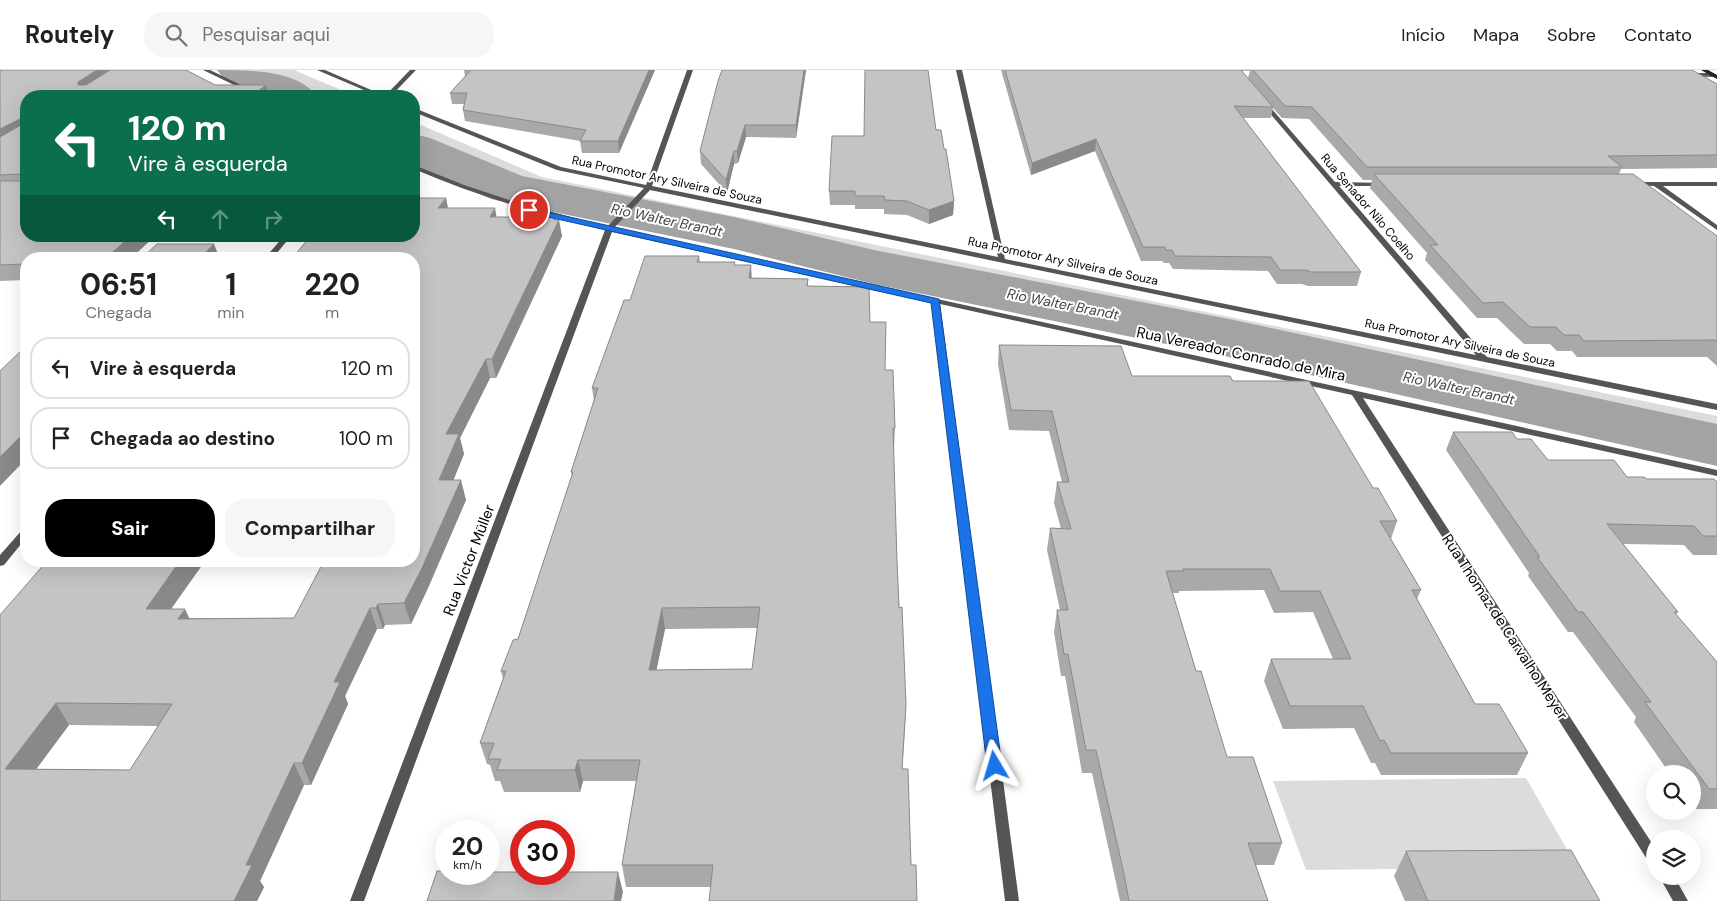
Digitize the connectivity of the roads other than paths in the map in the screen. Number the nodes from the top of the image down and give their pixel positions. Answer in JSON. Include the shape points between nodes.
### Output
{"nodes":[{"id":1,"x":206,"y":70,"type":"edge"},
{"id":2,"x":320,"y":70,"type":"edge"},
{"id":3,"x":413,"y":70,"type":"edge"},
{"id":4,"x":690,"y":70,"type":"edge"},
{"id":5,"x":959,"y":70,"type":"edge"},
{"id":6,"x":1704,"y":70,"type":"edge"},
{"id":7,"x":1679,"y":75,"type":"edge"},
{"id":8,"x":1715,"y":76,"type":"edge"},
{"id":9,"x":248,"y":90,"type":"edge"},
{"id":10,"x":368,"y":90,"type":"edge"},
{"id":11,"x":394,"y":90,"type":"edge"},
{"id":12,"x":1259,"y":97,"type":"edge"},
{"id":13,"x":420,"y":113,"type":"edge"},
{"id":14,"x":420,"y":169,"type":"edge"},
{"id":15,"x":1333,"y":184,"type":"junction"},
{"id":16,"x":1392,"y":184,"type":"edge"},
{"id":17,"x":1627,"y":184,"type":"edge"},
{"id":18,"x":1656,"y":184,"type":"junction"},
{"id":19,"x":1717,"y":184,"type":"edge"},
{"id":20,"x":648,"y":188,"type":"junction"},
{"id":21,"x":1717,"y":228,"type":"edge"},
{"id":22,"x":609,"y":230,"type":"junction"},
{"id":23,"x":283,"y":242,"type":"edge"},
{"id":24,"x":274,"y":252,"type":"edge"},
{"id":25,"x":1002,"y":260,"type":"junction"},
{"id":26,"x":936,"y":301,"type":"junction"},
{"id":27,"x":1484,"y":359,"type":"junction"},
{"id":28,"x":1356,"y":394,"type":"junction"},
{"id":29,"x":1717,"y":407,"type":"edge"},
{"id":30,"x":1717,"y":473,"type":"edge"},
{"id":31,"x":20,"y":539,"type":"edge"},
{"id":32,"x":0,"y":562,"type":"edge"},
{"id":33,"x":1646,"y":846,"type":"edge"},
{"id":34,"x":1672,"y":885,"type":"edge"},
{"id":35,"x":357,"y":901,"type":"edge"},
{"id":36,"x":1012,"y":901,"type":"edge"},
{"id":37,"x":1682,"y":901,"type":"edge"}],
"edges":[{"from":1,"to":9,"type":"street"},
{"from":2,"to":10,"type":"street"},
{"from":3,"to":11,"type":"street"},
{"from":4,"to":20,"type":"street"},
{"from":5,"to":25,"type":"street"},
{"from":6,"to":8,"type":"main road"},
{"from":7,"to":8,"type":"street"},
{"from":12,"to":15,"type":"street","name":"Rua Senador Nilo Coelho"},
{"from":13,"to":20,"type":"street","name":"Rua Promotor Ary Silveira de Souza","via":[[540,163]]},
{"from":14,"to":22,"type":"street","name":"Rua Vereador Conrado de Mira","via":[[493,199]]},
{"from":15,"to":16,"type":"street"},
{"from":15,"to":27,"type":"street","name":"Rua Senador Nilo Coelho"},
{"from":17,"to":18,"type":"street"},
{"from":18,"to":19,"type":"street"},
{"from":18,"to":21,"type":"street"},
{"from":20,"to":22,"type":"street"},
{"from":20,"to":25,"type":"street","name":"Rua Promotor Ary Silveira de Souza"},
{"from":22,"to":26,"type":"street","name":"Rua Vereador Conrado de Mira"},
{"from":22,"to":35,"type":"street","name":"Rua Victor Müller"},
{"from":23,"to":24,"type":"street"},
{"from":25,"to":27,"type":"street","name":"Rua Promotor Ary Silveira de Souza"},
{"from":26,"to":28,"type":"street","name":"Rua Vereador Conrado de Mira"},
{"from":26,"to":36,"type":"street"},
{"from":27,"to":29,"type":"street","name":"Rua Promotor Ary Silveira de Souza"},
{"from":28,"to":30,"type":"street","name":"Rua Vereador Conrado de Mira"},
{"from":28,"to":33,"type":"street","name":"Rua Thomaz de Carvalho Meyer"},
{"from":31,"to":32,"type":"street"},
{"from":34,"to":37,"type":"street"}]}
